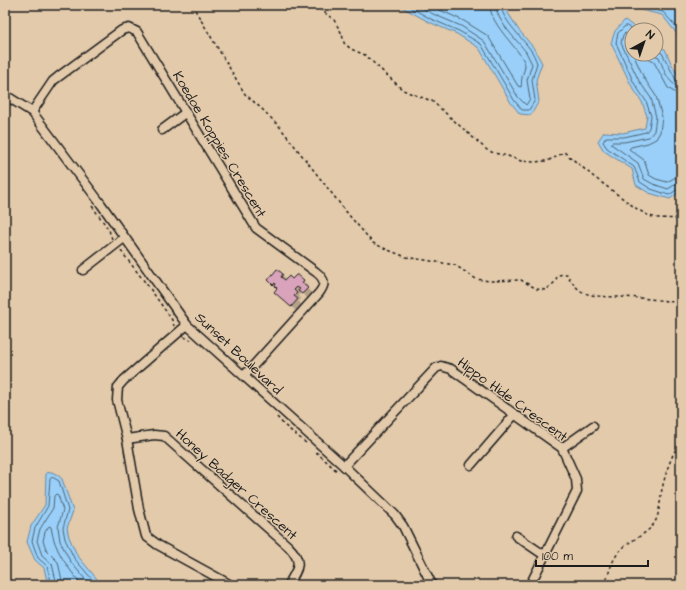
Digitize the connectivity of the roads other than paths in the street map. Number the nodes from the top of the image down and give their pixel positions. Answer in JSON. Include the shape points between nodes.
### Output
{"nodes":[{"id":1,"x":5,"y":95,"type":"edge"},
{"id":2,"x":32,"y":112,"type":"junction"},
{"id":3,"x":185,"y":113,"type":"junction"},
{"id":4,"x":162,"y":130,"type":"dead end"},
{"id":5,"x":124,"y":238,"type":"junction"},
{"id":6,"x":83,"y":270,"type":"dead end"},
{"id":7,"x":187,"y":325,"type":"junction"},
{"id":8,"x":244,"y":376,"type":"junction"},
{"id":9,"x":515,"y":414,"type":"junction"},
{"id":10,"x":593,"y":426,"type":"dead end"},
{"id":11,"x":127,"y":439,"type":"junction"},
{"id":12,"x":562,"y":448,"type":"junction"},
{"id":13,"x":471,"y":465,"type":"dead end"},
{"id":14,"x":344,"y":466,"type":"junction"},
{"id":15,"x":516,"y":536,"type":"dead end"},
{"id":16,"x":544,"y":555,"type":"junction"},
{"id":17,"x":231,"y":585,"type":"edge"},
{"id":18,"x":288,"y":585,"type":"edge"},
{"id":19,"x":432,"y":585,"type":"edge"},
{"id":20,"x":530,"y":585,"type":"edge"}],
"edges":[{"from":1,"to":2,"type":"street","name":"Sunset Boulevard"},
{"from":2,"to":3,"type":"street","name":"Koedoe Koppies Crescent","via":[[53,81],[122,30],[129,28],[137,32],[144,42]]},
{"from":2,"to":5,"type":"street","name":"Sunset Boulevard"},
{"from":3,"to":4,"type":"street"},
{"from":3,"to":8,"type":"street","name":"Koedoe Koppies Crescent","via":[[256,228],[316,272],[324,282],[319,294]]},
{"from":5,"to":6,"type":"street"},
{"from":5,"to":7,"type":"street","name":"Sunset Boulevard"},
{"from":7,"to":8,"type":"street","name":"Sunset Boulevard"},
{"from":7,"to":11,"type":"street","via":[[118,388],[117,400]]},
{"from":8,"to":14,"type":"street","name":"Sunset Boulevard"},
{"from":9,"to":12,"type":"street","name":"Hippo Hide Crescent"},
{"from":9,"to":13,"type":"street"},
{"from":9,"to":14,"type":"street","name":"Hippo Hide Crescent","via":[[456,372],[441,366],[436,368]]},
{"from":10,"to":12,"type":"street"},
{"from":11,"to":17,"type":"street","via":[[146,536]]},
{"from":11,"to":18,"type":"street","name":"Honey Badger Crescent","via":[[164,436],[288,546],[298,560],[297,568]]},
{"from":12,"to":16,"type":"street","name":"Hippo Hide Crescent","via":[[576,479],[577,491]]},
{"from":14,"to":19,"type":"street","name":"Sunset Boulevard","via":[[399,519]]},
{"from":15,"to":16,"type":"street"},
{"from":16,"to":20,"type":"street","name":"Hippo Hide Crescent"}]}
